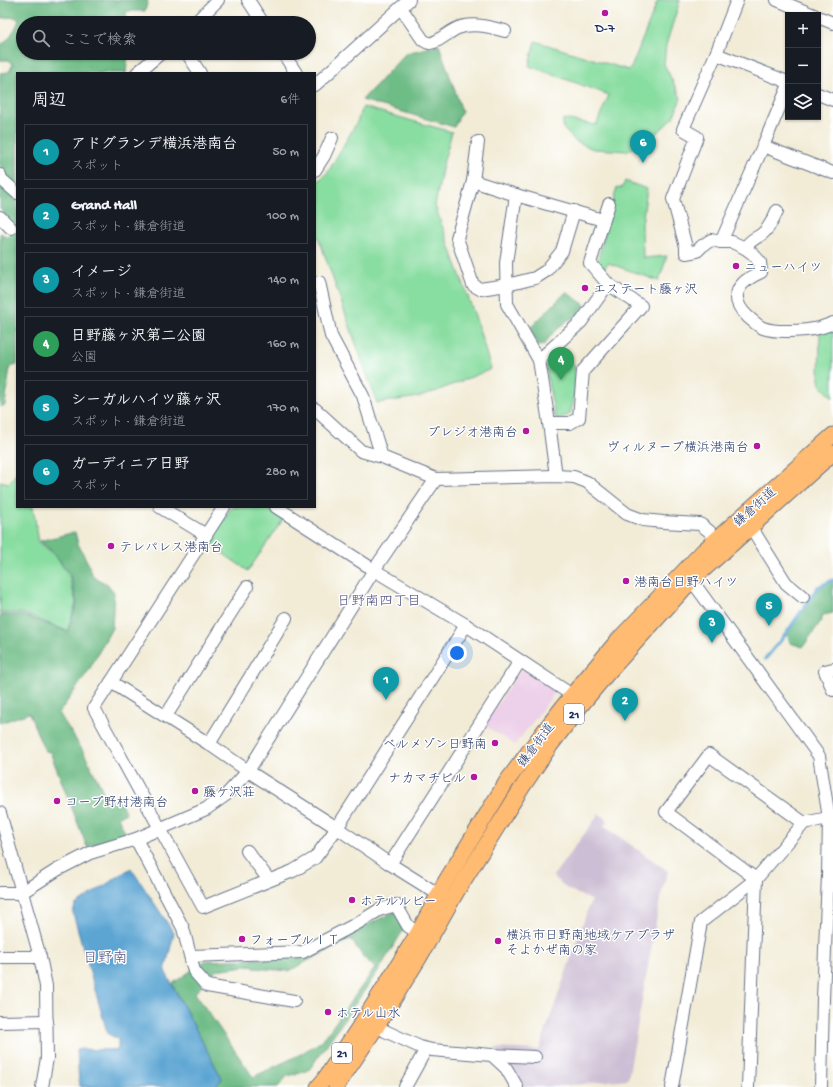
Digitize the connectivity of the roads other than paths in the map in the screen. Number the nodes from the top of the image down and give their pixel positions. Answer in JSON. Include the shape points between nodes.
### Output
{"nodes":[{"id":1,"x":218,"y":0,"type":"edge"},
{"id":2,"x":248,"y":0,"type":"edge"},
{"id":3,"x":737,"y":0,"type":"edge"},
{"id":4,"x":777,"y":0,"type":"edge"},
{"id":5,"x":405,"y":4,"type":"edge"},
{"id":6,"x":808,"y":9,"type":"edge"},
{"id":7,"x":202,"y":16,"type":"edge"},
{"id":8,"x":258,"y":16,"type":"edge"},
{"id":9,"x":821,"y":18,"type":"edge"},
{"id":10,"x":833,"y":23,"type":"edge"},
{"id":11,"x":505,"y":30,"type":"dead end"},
{"id":12,"x":716,"y":54,"type":"junction"},
{"id":13,"x":153,"y":60,"type":"edge"},
{"id":14,"x":192,"y":60,"type":"edge"},
{"id":15,"x":288,"y":60,"type":"edge"},
{"id":16,"x":138,"y":72,"type":"edge"},
{"id":17,"x":199,"y":72,"type":"edge"},
{"id":18,"x":295,"y":72,"type":"edge"},
{"id":19,"x":785,"y":81,"type":"edge"},
{"id":20,"x":316,"y":84,"type":"edge"},
{"id":21,"x":785,"y":93,"type":"edge"},
{"id":22,"x":821,"y":95,"type":"edge"},
{"id":23,"x":833,"y":100,"type":"edge"},
{"id":24,"x":332,"y":138,"type":"dead end"},
{"id":25,"x":478,"y":142,"type":"dead end"},
{"id":26,"x":763,"y":146,"type":"junction"},
{"id":27,"x":316,"y":168,"type":"edge"},
{"id":28,"x":833,"y":173,"type":"edge"},
{"id":29,"x":0,"y":175,"type":"edge"},
{"id":30,"x":473,"y":182,"type":"junction"},
{"id":31,"x":16,"y":192,"type":"edge"},
{"id":32,"x":516,"y":195,"type":"junction"},
{"id":33,"x":609,"y":204,"type":"dead end"},
{"id":34,"x":574,"y":211,"type":"junction"},
{"id":35,"x":777,"y":212,"type":"dead end"},
{"id":36,"x":0,"y":217,"type":"edge"},
{"id":37,"x":603,"y":220,"type":"junction"},
{"id":38,"x":11,"y":228,"type":"dead end"},
{"id":39,"x":721,"y":242,"type":"junction"},
{"id":40,"x":745,"y":248,"type":"junction"},
{"id":41,"x":316,"y":283,"type":"edge"},
{"id":42,"x":608,"y":284,"type":"junction"},
{"id":43,"x":507,"y":286,"type":"junction"},
{"id":44,"x":833,"y":323,"type":"edge"},
{"id":45,"x":539,"y":360,"type":"junction"},
{"id":46,"x":316,"y":410,"type":"edge"},
{"id":47,"x":549,"y":423,"type":"junction"},
{"id":48,"x":831,"y":444,"type":"edge"},
{"id":49,"x":382,"y":457,"type":"junction"},
{"id":50,"x":556,"y":476,"type":"junction"},
{"id":51,"x":436,"y":479,"type":"junction"},
{"id":52,"x":162,"y":508,"type":"edge"},
{"id":53,"x":223,"y":508,"type":"edge"},
{"id":54,"x":278,"y":508,"type":"edge"},
{"id":55,"x":750,"y":528,"type":"junction"},
{"id":56,"x":206,"y":535,"type":"junction"},
{"id":57,"x":721,"y":544,"type":"junction"},
{"id":58,"x":374,"y":570,"type":"junction"},
{"id":59,"x":686,"y":577,"type":"junction"},
{"id":60,"x":246,"y":587,"type":"dead end"},
{"id":61,"x":802,"y":596,"type":"dead end"},
{"id":62,"x":286,"y":618,"type":"dead end"},
{"id":63,"x":466,"y":625,"type":"junction"},
{"id":64,"x":520,"y":661,"type":"junction"},
{"id":65,"x":833,"y":669,"type":"edge"},
{"id":66,"x":111,"y":682,"type":"junction"},
{"id":67,"x":833,"y":690,"type":"edge"},
{"id":68,"x":572,"y":695,"type":"junction"},
{"id":69,"x":166,"y":716,"type":"junction"},
{"id":70,"x":209,"y":744,"type":"junction"},
{"id":71,"x":248,"y":771,"type":"junction"},
{"id":72,"x":0,"y":813,"type":"edge"},
{"id":73,"x":831,"y":818,"type":"edge"},
{"id":74,"x":804,"y":823,"type":"junction"},
{"id":75,"x":337,"y":828,"type":"junction"},
{"id":76,"x":161,"y":829,"type":"junction"},
{"id":77,"x":2,"y":830,"type":"edge"},
{"id":78,"x":136,"y":839,"type":"junction"},
{"id":79,"x":247,"y":851,"type":"dead end"},
{"id":80,"x":390,"y":864,"type":"junction"},
{"id":81,"x":830,"y":874,"type":"edge"},
{"id":82,"x":756,"y":879,"type":"junction"},
{"id":83,"x":268,"y":880,"type":"junction"},
{"id":84,"x":0,"y":893,"type":"edge"},
{"id":85,"x":21,"y":893,"type":"junction"},
{"id":86,"x":445,"y":898,"type":"junction"},
{"id":87,"x":418,"y":933,"type":"junction"},
{"id":88,"x":829,"y":936,"type":"edge"},
{"id":89,"x":191,"y":956,"type":"junction"},
{"id":90,"x":0,"y":957,"type":"edge"},
{"id":91,"x":40,"y":957,"type":"junction"},
{"id":92,"x":828,"y":999,"type":"edge"},
{"id":93,"x":294,"y":1001,"type":"dead end"},
{"id":94,"x":47,"y":1021,"type":"junction"},
{"id":95,"x":0,"y":1022,"type":"edge"},
{"id":96,"x":371,"y":1022,"type":"junction"},
{"id":97,"x":426,"y":1049,"type":"junction"},
{"id":98,"x":492,"y":1055,"type":"junction"},
{"id":99,"x":535,"y":1057,"type":"dead end"},
{"id":100,"x":42,"y":1087,"type":"edge"},
{"id":101,"x":318,"y":1087,"type":"edge"},
{"id":102,"x":336,"y":1087,"type":"edge"},
{"id":103,"x":405,"y":1087,"type":"edge"},
{"id":104,"x":516,"y":1087,"type":"edge"},
{"id":105,"x":672,"y":1087,"type":"edge"},
{"id":106,"x":748,"y":1087,"type":"edge"},
{"id":107,"x":821,"y":1087,"type":"edge"}],
"edges":[{"from":1,"to":7,"type":"street"},
{"from":2,"to":8,"type":"street"},
{"from":3,"to":12,"type":"street"},
{"from":4,"to":6,"type":"street"},
{"from":5,"to":11,"type":"street","via":[[423,40],[429,43],[434,43],[458,28],[467,26],[478,25]]},
{"from":5,"to":20,"type":"street"},
{"from":9,"to":10,"type":"street"},
{"from":12,"to":19,"type":"street"},
{"from":12,"to":39,"type":"street","via":[[683,128],[697,137],[673,199],[686,253],[711,240]]},
{"from":13,"to":16,"type":"street"},
{"from":14,"to":17,"type":"street"},
{"from":15,"to":18,"type":"street"},
{"from":21,"to":26,"type":"street"},
{"from":22,"to":23,"type":"street"},
{"from":24,"to":27,"type":"street"},
{"from":25,"to":30,"type":"street"},
{"from":26,"to":28,"type":"street"},
{"from":26,"to":39,"type":"street"},
{"from":29,"to":31,"type":"street","via":[[1,179]]},
{"from":30,"to":32,"type":"street"},
{"from":30,"to":43,"type":"street","via":[[457,238],[470,278],[473,285],[480,289]]},
{"from":32,"to":34,"type":"street"},
{"from":32,"to":43,"type":"street","via":[[506,263]]},
{"from":33,"to":37,"type":"street"},
{"from":34,"to":37,"type":"street"},
{"from":34,"to":43,"type":"street","via":[[562,251],[555,261],[535,278]]},
{"from":35,"to":40,"type":"street","via":[[763,233],[750,241]]},
{"from":36,"to":38,"type":"street"},
{"from":37,"to":42,"type":"street","via":[[590,262]]},
{"from":39,"to":40,"type":"street","via":[[732,242]]},
{"from":40,"to":44,"type":"street","via":[[760,262],[761,272],[744,282],[737,294],[737,303],[743,313],[764,328],[780,330],[820,328]]},
{"from":41,"to":49,"type":"street","via":[[319,282],[331,336],[363,396]]},
{"from":42,"to":45,"type":"street","via":[[581,322]]},
{"from":42,"to":47,"type":"street","via":[[642,306],[583,371],[579,418],[570,423]]},
{"from":43,"to":45,"type":"street","via":[[507,304]]},
{"from":45,"to":47,"type":"street"},
{"from":46,"to":49,"type":"street","via":[[361,451]]},
{"from":47,"to":50,"type":"street"},
{"from":48,"to":55,"type":"main road","name":"鎌倉街道","number":"21"},
{"from":48,"to":57,"type":"main road","name":"鎌倉街道","number":"21"},
{"from":49,"to":51,"type":"street"},
{"from":50,"to":51,"type":"street"},
{"from":50,"to":57,"type":"street","via":[[574,477],[587,482],[627,514],[643,520],[700,524]]},
{"from":51,"to":58,"type":"street"},
{"from":52,"to":56,"type":"street"},
{"from":53,"to":56,"type":"street"},
{"from":54,"to":58,"type":"street"},
{"from":55,"to":57,"type":"main road","name":"鎌倉街道","number":"21"},
{"from":55,"to":61,"type":"street","via":[[786,583]]},
{"from":56,"to":66,"type":"street"},
{"from":57,"to":59,"type":"main road","name":"鎌倉街道","number":"21","via":[[703,551]]},
{"from":58,"to":63,"type":"street"},
{"from":58,"to":71,"type":"street"},
{"from":59,"to":68,"type":"main road","name":"鎌倉街道","number":"21","via":[[618,640]]},
{"from":59,"to":73,"type":"street","via":[[702,595],[820,756]]},
{"from":59,"to":86,"type":"main road","name":"鎌倉街道","number":"21","via":[[550,746]]},
{"from":60,"to":69,"type":"street"},
{"from":62,"to":70,"type":"street"},
{"from":63,"to":64,"type":"street"},
{"from":63,"to":75,"type":"street"},
{"from":64,"to":68,"type":"street"},
{"from":64,"to":80,"type":"street"},
{"from":65,"to":67,"type":"street","via":[[825,671]]},
{"from":66,"to":69,"type":"street"},
{"from":66,"to":76,"type":"street","via":[[94,708]]},
{"from":68,"to":86,"type":"main road","name":"鎌倉街道","number":"21","via":[[507,781]]},
{"from":69,"to":70,"type":"street"},
{"from":70,"to":71,"type":"street"},
{"from":71,"to":75,"type":"street"},
{"from":71,"to":76,"type":"street","via":[[227,794],[206,809]]},
{"from":72,"to":77,"type":"street"},
{"from":73,"to":74,"type":"street"},
{"from":73,"to":81,"type":"street"},
{"from":74,"to":82,"type":"street"},
{"from":74,"to":82,"type":"street","via":[[709,755],[666,812]]},
{"from":75,"to":80,"type":"street"},
{"from":75,"to":83,"type":"street","via":[[315,858]]},
{"from":76,"to":78,"type":"street"},
{"from":76,"to":83,"type":"street","via":[[204,907]]},
{"from":77,"to":85,"type":"street"},
{"from":78,"to":85,"type":"street","via":[[90,853]]},
{"from":78,"to":89,"type":"street","via":[[183,928]]},
{"from":79,"to":83,"type":"street"},
{"from":80,"to":86,"type":"street"},
{"from":81,"to":88,"type":"street"},
{"from":82,"to":105,"type":"street","via":[[701,922]]},
{"from":82,"to":106,"type":"street"},
{"from":84,"to":85,"type":"street"},
{"from":85,"to":91,"type":"street"},
{"from":86,"to":87,"type":"main road","name":"鎌倉街道","number":"21"},
{"from":86,"to":96,"type":"main road","name":"鎌倉街道","number":"21","via":[[419,958]]},
{"from":87,"to":89,"type":"street","via":[[408,926],[396,905],[380,910],[303,952]]},
{"from":87,"to":96,"type":"main road","name":"鎌倉街道","number":"21"},
{"from":88,"to":92,"type":"street"},
{"from":89,"to":93,"type":"street","via":[[194,971],[207,986]]},
{"from":90,"to":91,"type":"street"},
{"from":91,"to":94,"type":"street","via":[[46,986]]},
{"from":92,"to":107,"type":"street"},
{"from":94,"to":95,"type":"street"},
{"from":94,"to":100,"type":"street","via":[[47,1058]]},
{"from":96,"to":97,"type":"street"},
{"from":96,"to":101,"type":"main road","name":"鎌倉街道","number":"21"},
{"from":96,"to":102,"type":"main road","name":"鎌倉街道","number":"21"},
{"from":97,"to":98,"type":"street"},
{"from":97,"to":103,"type":"street"},
{"from":98,"to":99,"type":"street"},
{"from":98,"to":104,"type":"street","via":[[506,1068]]}]}
